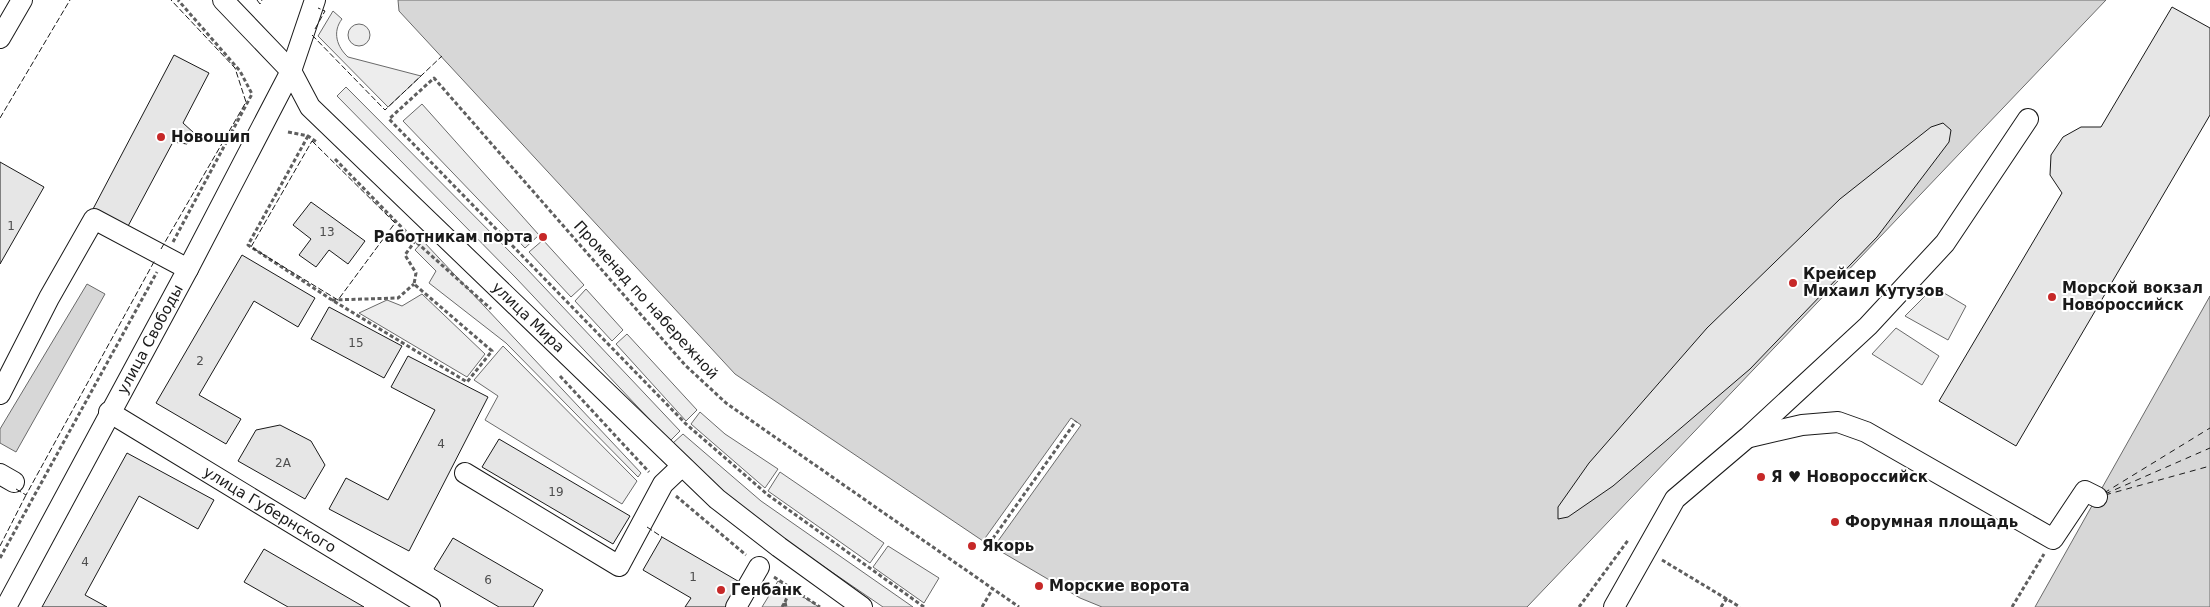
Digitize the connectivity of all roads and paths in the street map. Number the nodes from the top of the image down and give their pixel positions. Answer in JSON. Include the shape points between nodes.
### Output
{"nodes":[{"id":1,"x":22,"y":0,"type":"edge"},
{"id":2,"x":178,"y":0,"type":"edge"},
{"id":3,"x":223,"y":0,"type":"edge"},
{"id":4,"x":314,"y":0,"type":"edge"},
{"id":5,"x":0,"y":38,"type":"edge"},
{"id":6,"x":291,"y":71,"type":"junction"},
{"id":7,"x":2028,"y":119,"type":"dead end"},
{"id":8,"x":288,"y":132,"type":"dead end"},
{"id":9,"x":308,"y":136,"type":"junction"},
{"id":10,"x":319,"y":143,"type":"dead end"},
{"id":11,"x":333,"y":157,"type":"dead end"},
{"id":12,"x":415,"y":241,"type":"junction"},
{"id":13,"x":165,"y":258,"type":"junction"},
{"id":14,"x":188,"y":269,"type":"junction"},
{"id":15,"x":414,"y":284,"type":"junction"},
{"id":16,"x":332,"y":300,"type":"junction"},
{"id":17,"x":496,"y":314,"type":"dead end"},
{"id":18,"x":553,"y":368,"type":"dead end"},
{"id":19,"x":0,"y":394,"type":"edge"},
{"id":20,"x":109,"y":412,"type":"junction"},
{"id":21,"x":1076,"y":422,"type":"dead end"},
{"id":22,"x":1748,"y":437,"type":"junction"},
{"id":23,"x":682,"y":466,"type":"junction"},
{"id":24,"x":466,"y":473,"type":"dead end"},
{"id":25,"x":663,"y":484,"type":"junction"},
{"id":26,"x":2097,"y":497,"type":"dead end"},
{"id":27,"x":2053,"y":539,"type":"junction"},
{"id":28,"x":989,"y":544,"type":"dead end"},
{"id":29,"x":0,"y":558,"type":"edge"},
{"id":30,"x":759,"y":567,"type":"junction"},
{"id":31,"x":791,"y":588,"type":"junction"},
{"id":32,"x":992,"y":590,"type":"junction"},
{"id":33,"x":1727,"y":598,"type":"dead end"},
{"id":34,"x":784,"y":605,"type":"edge"},
{"id":35,"x":6,"y":607,"type":"edge"},
{"id":36,"x":430,"y":607,"type":"edge"},
{"id":37,"x":736,"y":607,"type":"edge"},
{"id":38,"x":820,"y":607,"type":"edge"},
{"id":39,"x":862,"y":607,"type":"edge"},
{"id":40,"x":924,"y":607,"type":"edge"},
{"id":41,"x":982,"y":607,"type":"edge"},
{"id":42,"x":1017,"y":607,"type":"edge"},
{"id":43,"x":1614,"y":607,"type":"edge"},
{"id":44,"x":1721,"y":607,"type":"edge"},
{"id":45,"x":2012,"y":607,"type":"edge"}],
"edges":[{"from":1,"to":5,"type":"street"},
{"from":2,"to":13,"type":"path","via":[[240,71],[252,94]]},
{"from":3,"to":6,"type":"street","name":"улица Мира"},
{"from":4,"to":6,"type":"street","name":"улица Свободы"},
{"from":6,"to":14,"type":"street","name":"улица Свободы"},
{"from":6,"to":23,"type":"street","name":"улица Мира","via":[[310,107]]},
{"from":7,"to":22,"type":"street","via":[[1945,243],[1868,326]]},
{"from":8,"to":9,"type":"path"},
{"from":9,"to":10,"type":"path"},
{"from":9,"to":16,"type":"path","via":[[248,245]]},
{"from":11,"to":12,"type":"path"},
{"from":12,"to":15,"type":"path","via":[[405,255],[416,273]]},
{"from":12,"to":17,"type":"path"},
{"from":13,"to":14,"type":"street"},
{"from":13,"to":19,"type":"street","via":[[94,219]]},
{"from":13,"to":29,"type":"path"},
{"from":14,"to":20,"type":"street","name":"улица Свободы"},
{"from":15,"to":16,"type":"path","via":[[398,298]]},
{"from":15,"to":16,"type":"path","via":[[492,351],[467,382]]},
{"from":18,"to":25,"type":"path","via":[[645,469]]},
{"from":20,"to":35,"type":"street","name":"улица Свободы"},
{"from":20,"to":36,"type":"street","name":"улица Губернского"},
{"from":21,"to":28,"type":"path"},
{"from":22,"to":27,"type":"street","via":[[1802,425],[1838,422],[1866,432]]},
{"from":22,"to":43,"type":"street","via":[[1675,499]]},
{"from":23,"to":25,"type":"street"},
{"from":23,"to":39,"type":"street","name":"улица Мира","via":[[717,499]]},
{"from":24,"to":25,"type":"street","via":[[619,566]]},
{"from":25,"to":30,"type":"path"},
{"from":26,"to":27,"type":"street","via":[[2085,490]]},
{"from":27,"to":45,"type":"path"},
{"from":30,"to":31,"type":"path"},
{"from":30,"to":37,"type":"street"},
{"from":31,"to":34,"type":"path"},
{"from":31,"to":38,"type":"path"},
{"from":32,"to":40,"type":"path","name":"Променад по набережной","via":[[719,397],[685,365],[434,78],[389,119],[686,424],[768,495]]},
{"from":32,"to":41,"type":"path"},
{"from":32,"to":42,"type":"path","name":"Променад по набережной"},
{"from":33,"to":44,"type":"path"}]}
